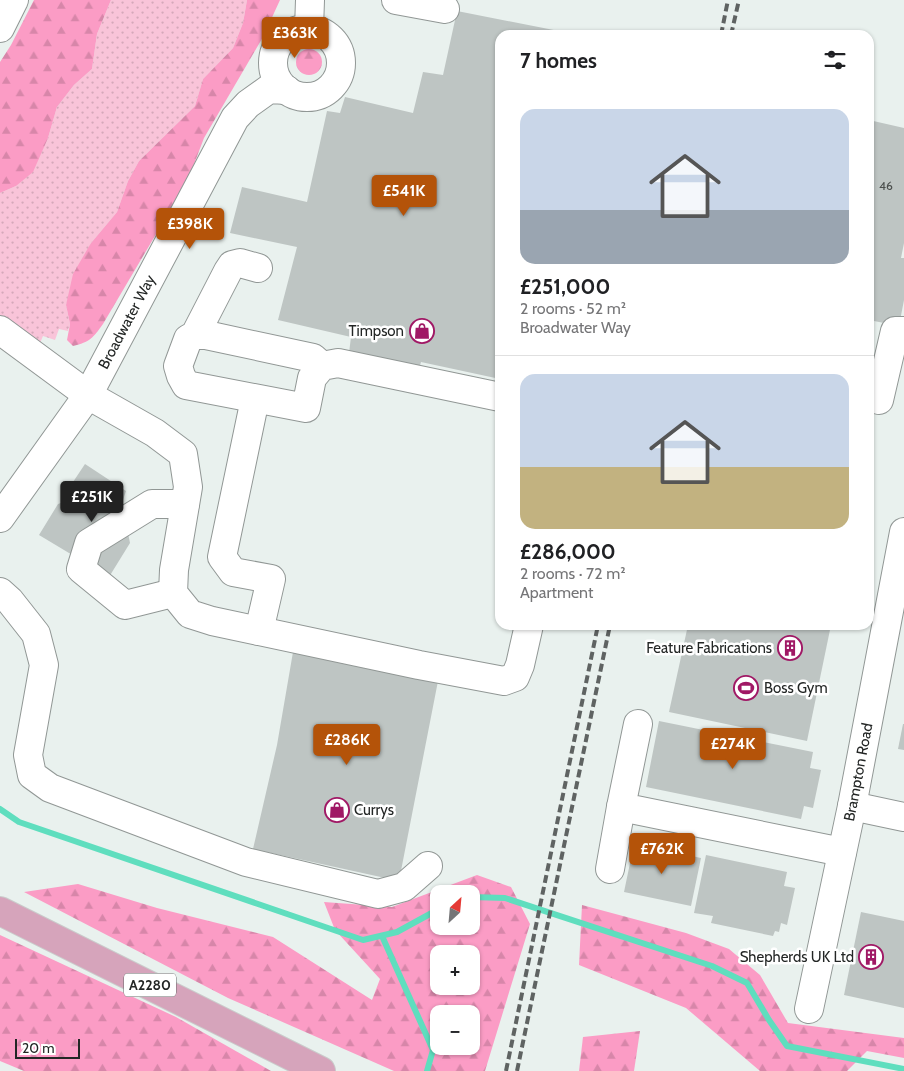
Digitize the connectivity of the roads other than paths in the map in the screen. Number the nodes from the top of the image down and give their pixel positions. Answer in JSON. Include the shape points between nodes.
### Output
{"nodes":[{"id":1,"x":14,"y":0,"type":"edge"},
{"id":2,"x":310,"y":0,"type":"edge"},
{"id":3,"x":396,"y":0,"type":"edge"},
{"id":4,"x":445,"y":9,"type":"dead end"},
{"id":5,"x":0,"y":28,"type":"edge"},
{"id":6,"x":309,"y":29,"type":"junction"},
{"id":7,"x":287,"y":90,"type":"junction"},
{"id":8,"x":258,"y":268,"type":"dead end"},
{"id":9,"x":0,"y":330,"type":"edge"},
{"id":10,"x":904,"y":332,"type":"edge"},
{"id":11,"x":194,"y":335,"type":"junction"},
{"id":12,"x":322,"y":366,"type":"junction"},
{"id":13,"x":88,"y":395,"type":"junction"},
{"id":14,"x":495,"y":396,"type":"edge"},
{"id":15,"x":256,"y":399,"type":"junction"},
{"id":16,"x":874,"y":399,"type":"edge"},
{"id":17,"x":185,"y":504,"type":"junction"},
{"id":18,"x":0,"y":518,"type":"edge"},
{"id":19,"x":904,"y":532,"type":"edge"},
{"id":20,"x":0,"y":592,"type":"edge"},
{"id":21,"x":173,"y":593,"type":"junction"},
{"id":22,"x":528,"y":630,"type":"edge"},
{"id":23,"x":259,"y":631,"type":"junction"},
{"id":24,"x":638,"y":724,"type":"dead end"},
{"id":25,"x":852,"y":806,"type":"junction"},
{"id":26,"x":621,"y":807,"type":"junction"},
{"id":27,"x":904,"y":817,"type":"edge"},
{"id":28,"x":842,"y":852,"type":"junction"},
{"id":29,"x":428,"y":866,"type":"dead end"},
{"id":30,"x":610,"y":870,"type":"dead end"},
{"id":31,"x":2,"y":911,"type":"edge"},
{"id":32,"x":809,"y":1009,"type":"dead end"},
{"id":33,"x":321,"y":1071,"type":"edge"}],
"edges":[{"from":1,"to":5,"type":"street"},
{"from":2,"to":6,"type":"street"},
{"from":3,"to":4,"type":"street"},
{"from":6,"to":7,"type":"street","via":[[288,34],[275,52],[274,73]]},
{"from":6,"to":7,"type":"street","name":"Broadwater Way","via":[[328,36],[335,44],[340,54],[339,74],[327,91],[317,96],[296,95]]},
{"from":7,"to":13,"type":"street","name":"Broadwater Way","via":[[269,89],[235,118]]},
{"from":8,"to":11,"type":"street","via":[[232,265]]},
{"from":9,"to":13,"type":"street"},
{"from":10,"to":16,"type":"street","via":[[895,331],[879,400]]},
{"from":11,"to":12,"type":"street","via":[[312,358]]},
{"from":11,"to":15,"type":"street","via":[[188,339],[178,366],[186,385]]},
{"from":12,"to":14,"type":"street","via":[[338,364]]},
{"from":12,"to":15,"type":"street","via":[[312,378],[306,408]]},
{"from":13,"to":17,"type":"street","via":[[155,433],[182,454],[188,487]]},
{"from":13,"to":18,"type":"street","name":"Broadwater Way"},
{"from":15,"to":23,"type":"street","via":[[222,557],[233,572],[271,579]]},
{"from":17,"to":21,"type":"street"},
{"from":17,"to":21,"type":"street","via":[[152,504],[89,543],[81,569],[124,605]]},
{"from":19,"to":25,"type":"street","name":"Brampton Road"},
{"from":20,"to":29,"type":"street","via":[[36,634],[44,665],[28,755],[32,775],[50,788],[246,862],[378,894],[404,887]]},
{"from":21,"to":23,"type":"street","via":[[190,614]]},
{"from":22,"to":23,"type":"street","via":[[515,677],[504,681]]},
{"from":24,"to":26,"type":"street"},
{"from":25,"to":27,"type":"street"},
{"from":25,"to":28,"type":"street","name":"Brampton Road"},
{"from":26,"to":28,"type":"street"},
{"from":26,"to":30,"type":"street"},
{"from":28,"to":32,"type":"street","name":"Brampton Road"},
{"from":31,"to":33,"type":"main road","number":"A2280"}]}
